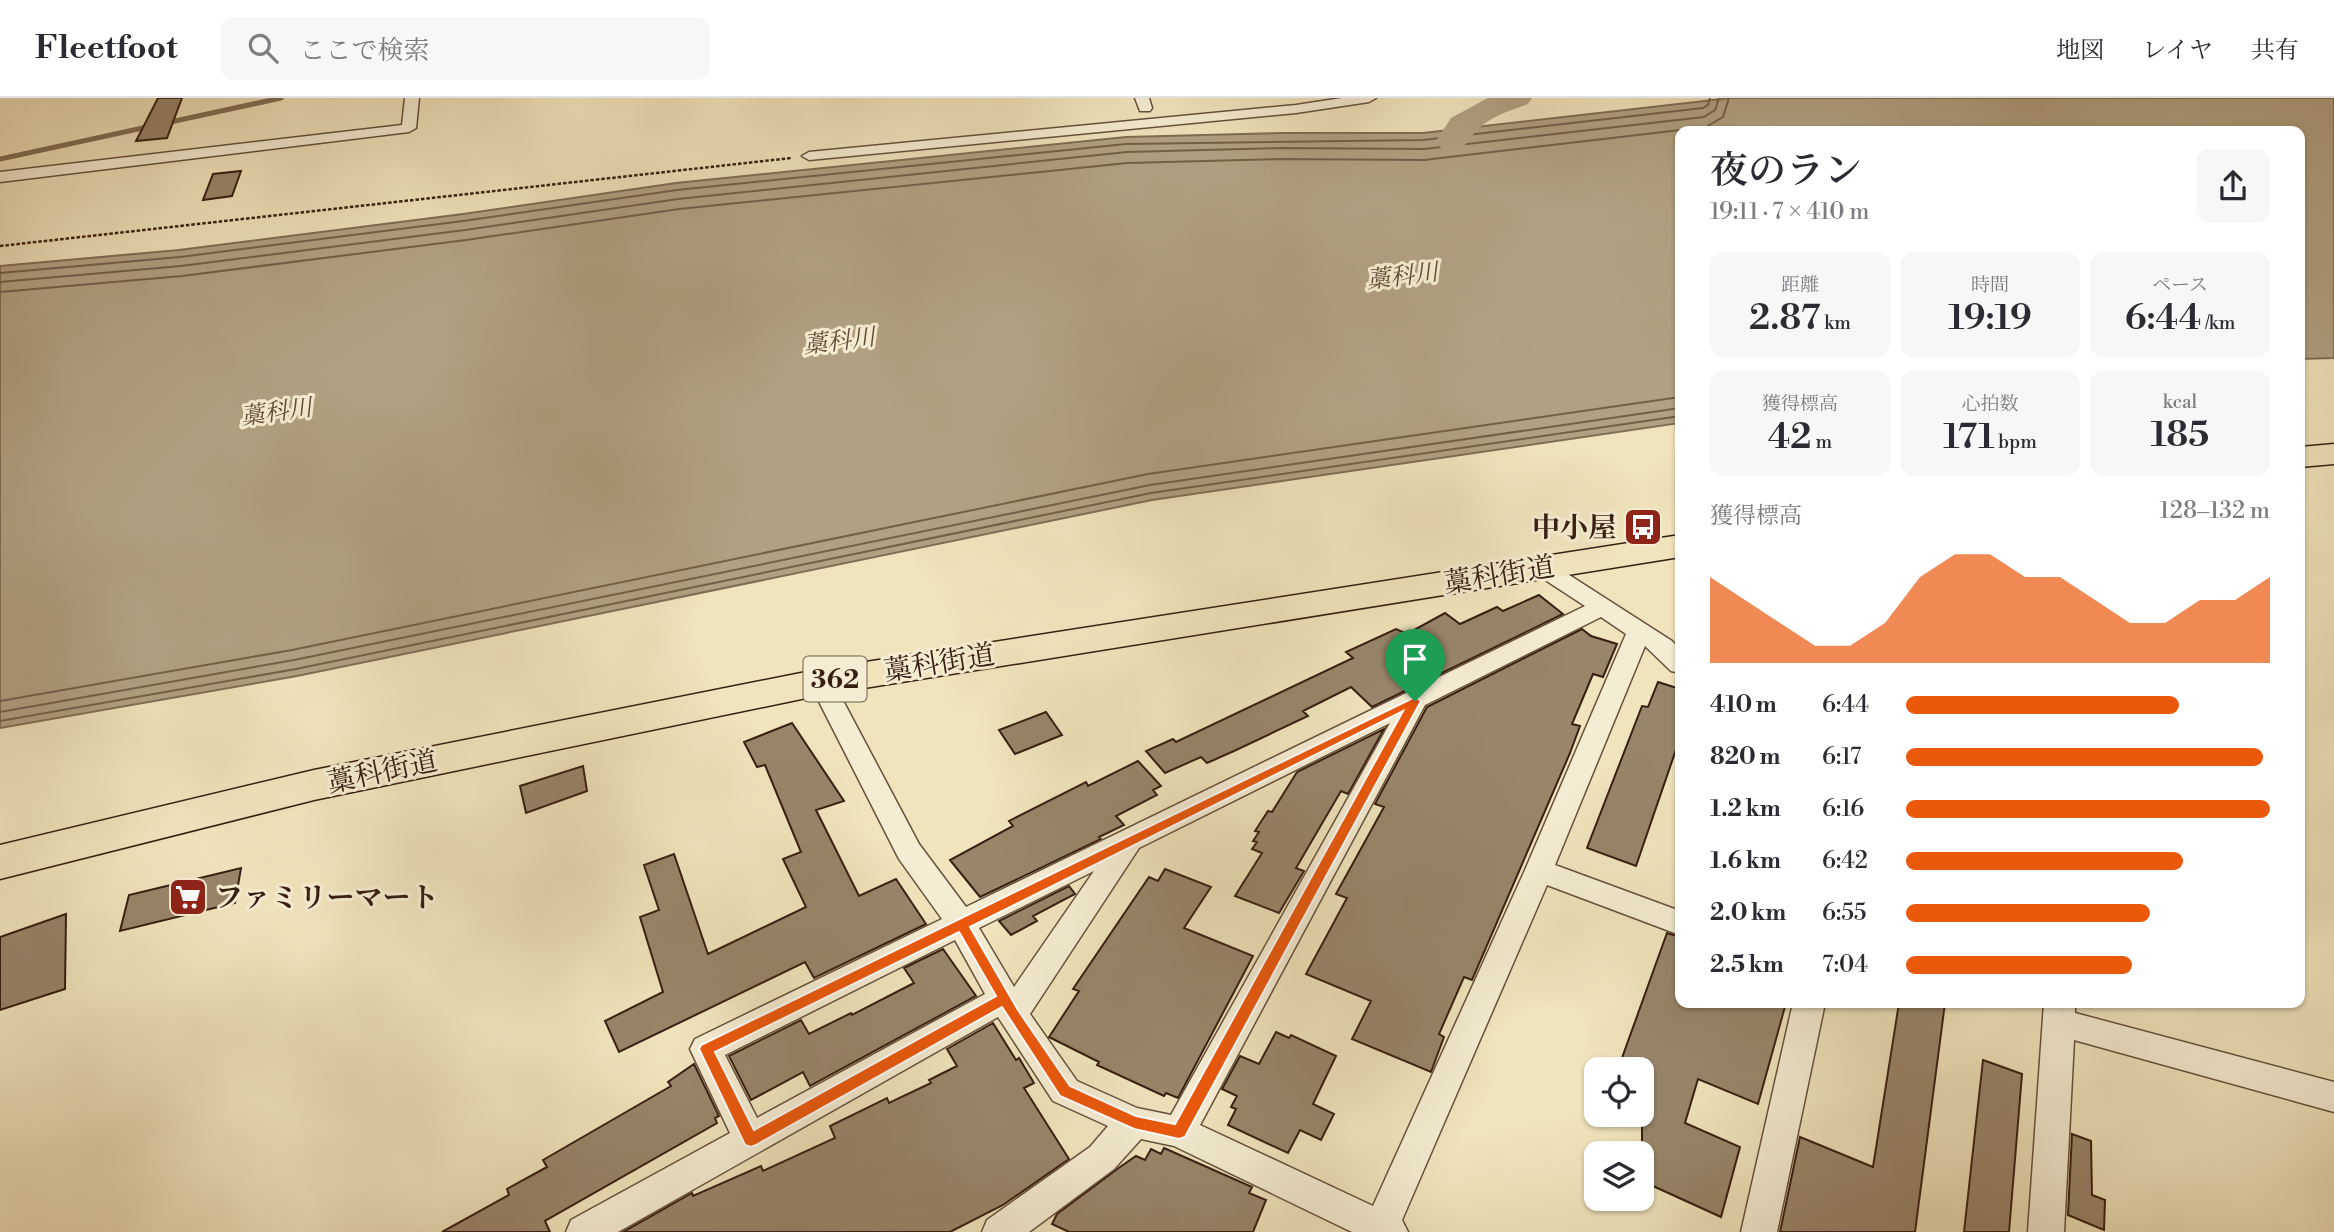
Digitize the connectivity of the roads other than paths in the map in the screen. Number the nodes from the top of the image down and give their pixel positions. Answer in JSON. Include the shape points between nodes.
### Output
{"nodes":[{"id":1,"x":412,"y":98,"type":"edge"},
{"id":2,"x":1369,"y":98,"type":"edge"},
{"id":3,"x":809,"y":156,"type":"road end"},
{"id":4,"x":0,"y":177,"type":"edge"},
{"id":5,"x":2334,"y":454,"type":"edge"},
{"id":6,"x":2305,"y":457,"type":"edge"},
{"id":7,"x":1675,"y":547,"type":"edge"},
{"id":8,"x":1541,"y":567,"type":"junction"},
{"id":9,"x":1603,"y":607,"type":"junction"},
{"id":10,"x":1639,"y":631,"type":"junction"},
{"id":11,"x":1675,"y":660,"type":"edge"},
{"id":12,"x":821,"y":681,"type":"junction"},
{"id":13,"x":1415,"y":701,"type":"junction"},
{"id":14,"x":1128,"y":843,"type":"junction"},
{"id":15,"x":0,"y":862,"type":"edge"},
{"id":16,"x":1539,"y":870,"type":"junction"},
{"id":17,"x":1675,"y":921,"type":"edge"},
{"id":18,"x":962,"y":925,"type":"junction"},
{"id":19,"x":1009,"y":1006,"type":"junction"},
{"id":20,"x":1808,"y":1008,"type":"edge"},
{"id":21,"x":2059,"y":1012,"type":"edge"},
{"id":22,"x":2334,"y":1097,"type":"edge"},
{"id":23,"x":1134,"y":1122,"type":"junction"},
{"id":24,"x":1179,"y":1132,"type":"junction"},
{"id":25,"x":751,"y":1140,"type":"junction"},
{"id":26,"x":1385,"y":1230,"type":"edge"},
{"id":27,"x":584,"y":1232,"type":"edge"},
{"id":28,"x":1000,"y":1232,"type":"edge"},
{"id":29,"x":1759,"y":1232,"type":"edge"},
{"id":30,"x":2046,"y":1232,"type":"edge"}],
"edges":[{"from":1,"to":4,"type":"street","via":[[409,128]]},
{"from":2,"to":3,"type":"street"},
{"from":5,"to":6,"type":"highway"},
{"from":7,"to":8,"type":"highway","name":"藁科街道","number":"362"},
{"from":8,"to":9,"type":"street"},
{"from":8,"to":12,"type":"highway","name":"藁科街道","number":"362"},
{"from":9,"to":10,"type":"street"},
{"from":9,"to":13,"type":"street"},
{"from":10,"to":11,"type":"street"},
{"from":10,"to":16,"type":"street"},
{"from":12,"to":15,"type":"highway","name":"藁科街道","number":"362","via":[[314,785]]},
{"from":12,"to":18,"type":"street","via":[[909,851]]},
{"from":13,"to":14,"type":"street"},
{"from":13,"to":24,"type":"street"},
{"from":14,"to":18,"type":"street"},
{"from":14,"to":19,"type":"street"},
{"from":16,"to":17,"type":"street"},
{"from":16,"to":26,"type":"street"},
{"from":18,"to":19,"type":"street"},
{"from":18,"to":25,"type":"street","via":[[706,1049]]},
{"from":19,"to":23,"type":"street","via":[[1065,1091]]},
{"from":19,"to":25,"type":"street"},
{"from":20,"to":29,"type":"street"},
{"from":21,"to":22,"type":"street"},
{"from":21,"to":30,"type":"street"},
{"from":23,"to":24,"type":"street"},
{"from":23,"to":28,"type":"street","via":[[1102,1157]]},
{"from":24,"to":26,"type":"street"},
{"from":25,"to":27,"type":"street"}]}
